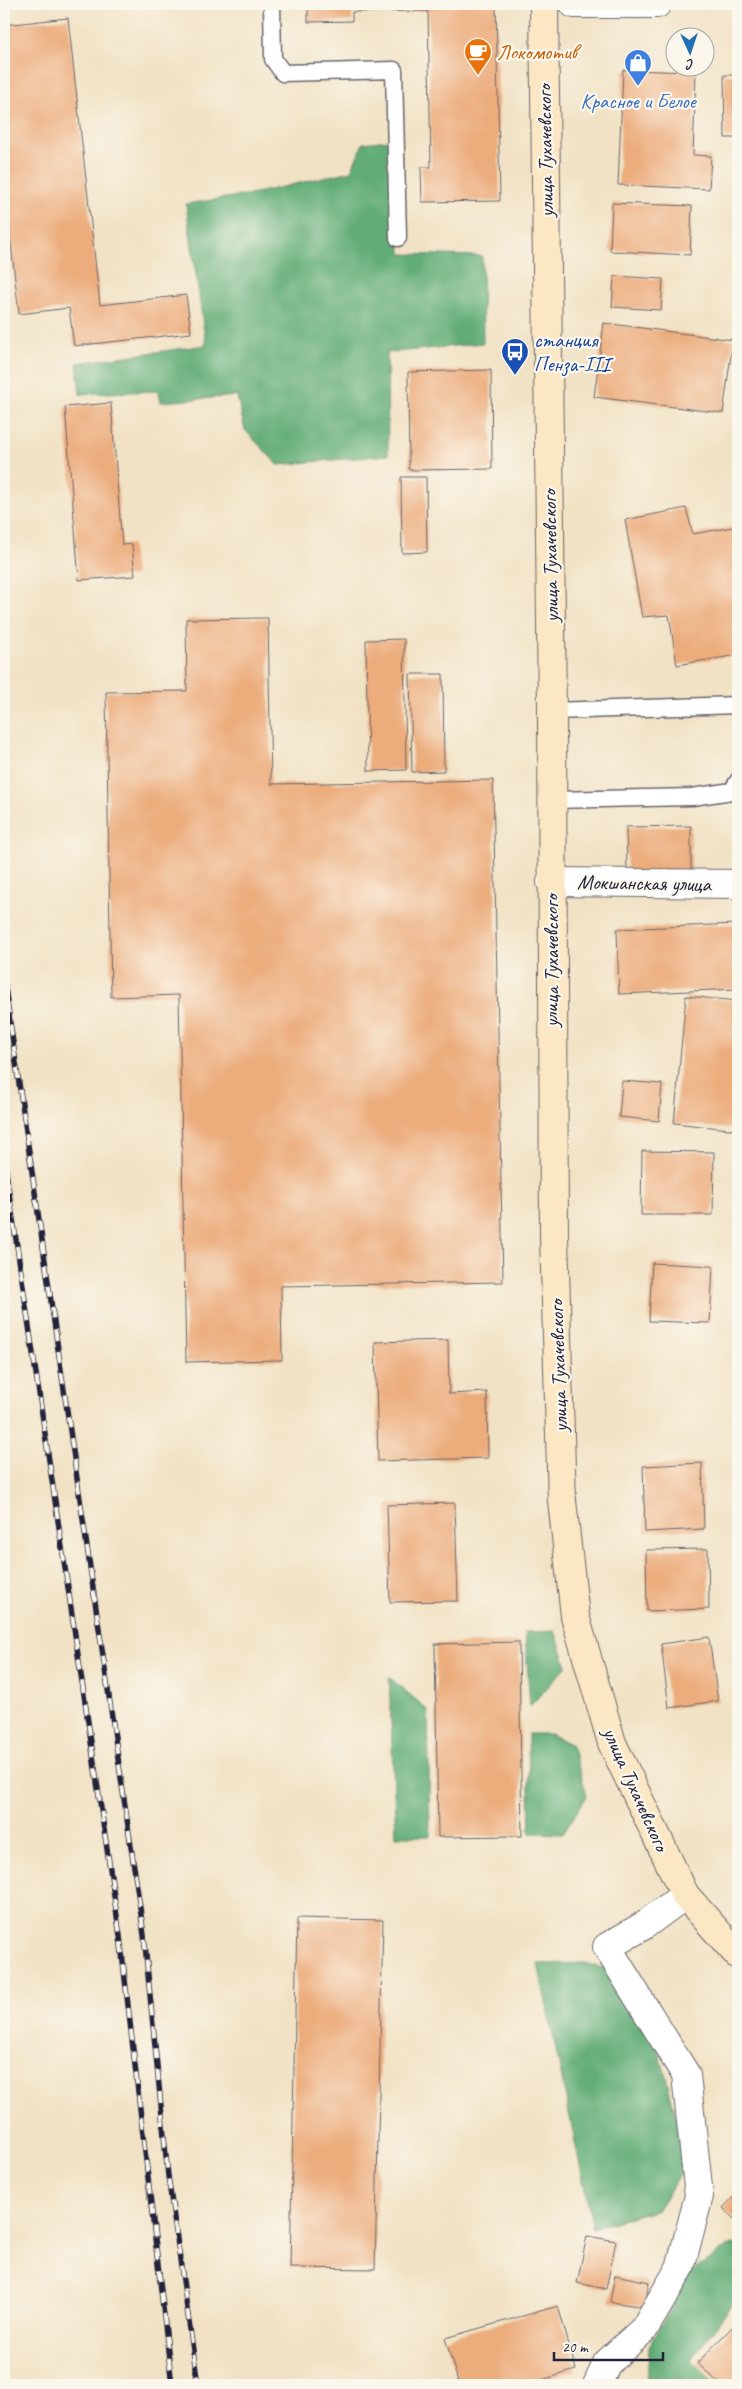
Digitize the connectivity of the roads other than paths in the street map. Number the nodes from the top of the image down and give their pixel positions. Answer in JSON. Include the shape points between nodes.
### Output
{"nodes":[{"id":1,"x":272,"y":4,"type":"edge"},
{"id":2,"x":544,"y":4,"type":"edge"},
{"id":3,"x":574,"y":4,"type":"edge"},
{"id":4,"x":657,"y":4,"type":"edge"},
{"id":5,"x":398,"y":238,"type":"dead end"},
{"id":6,"x":738,"y":704,"type":"edge"},
{"id":7,"x":552,"y":711,"type":"junction"},
{"id":8,"x":738,"y":781,"type":"edge"},
{"id":9,"x":552,"y":800,"type":"junction"},
{"id":10,"x":551,"y":882,"type":"junction"},
{"id":11,"x":738,"y":884,"type":"edge"},
{"id":12,"x":685,"y":1895,"type":"junction"},
{"id":13,"x":738,"y":1955,"type":"edge"},
{"id":14,"x":597,"y":2385,"type":"edge"}],
"edges":[{"from":1,"to":5,"type":"lane","via":[[273,59],[283,73],[394,70]]},
{"from":2,"to":7,"type":"main road","name":"улица Тухачевского"},
{"from":3,"to":4,"type":"street"},
{"from":6,"to":7,"type":"lane"},
{"from":7,"to":9,"type":"main road","name":"улица Тухачевского"},
{"from":8,"to":9,"type":"lane","via":[[732,791],[692,797]]},
{"from":9,"to":10,"type":"main road","name":"улица Тухачевского"},
{"from":10,"to":11,"type":"street","name":"Мокшанская улица"},
{"from":10,"to":12,"type":"main road","name":"улица Тухачевского","via":[[554,1236],[562,1501],[575,1616],[612,1743]]},
{"from":12,"to":13,"type":"main road","name":"улица Тухачевского"},
{"from":12,"to":14,"type":"street","via":[[607,1947],[686,2075],[699,2196],[680,2268],[644,2329],[608,2363]]}]}
